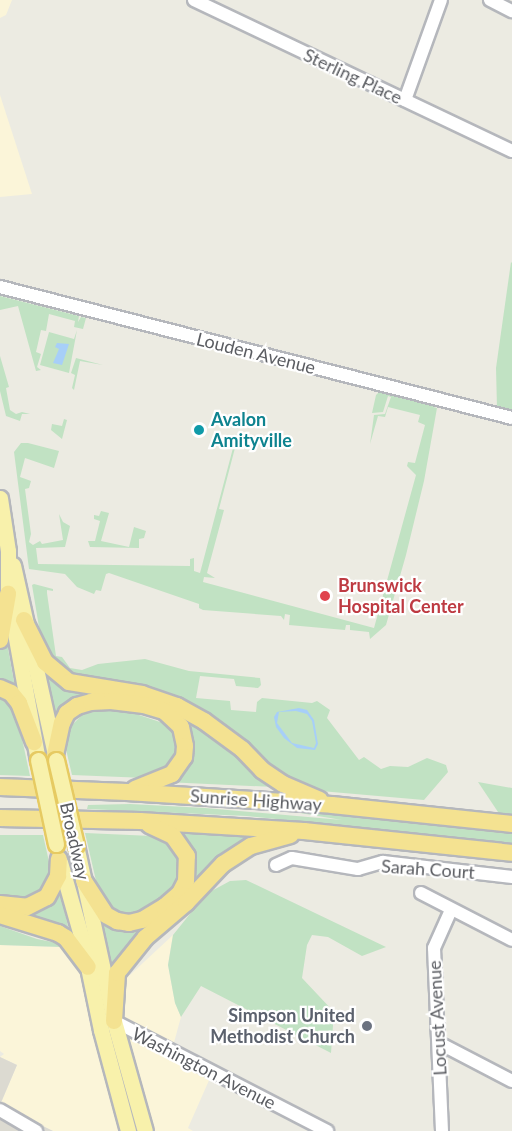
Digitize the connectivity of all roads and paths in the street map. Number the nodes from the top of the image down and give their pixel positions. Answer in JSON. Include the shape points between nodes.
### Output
{"nodes":[{"id":1,"x":194,"y":0,"type":"edge"},
{"id":2,"x":441,"y":0,"type":"edge"},
{"id":3,"x":490,"y":0,"type":"edge"},
{"id":4,"x":512,"y":11,"type":"edge"},
{"id":5,"x":405,"y":100,"type":"junction"},
{"id":6,"x":512,"y":151,"type":"edge"},
{"id":7,"x":0,"y":287,"type":"edge"},
{"id":8,"x":512,"y":418,"type":"edge"},
{"id":9,"x":0,"y":498,"type":"edge"},
{"id":10,"x":4,"y":551,"type":"edge"},
{"id":11,"x":8,"y":594,"type":"junction"},
{"id":12,"x":24,"y":620,"type":"junction"},
{"id":13,"x":0,"y":640,"type":"edge"},
{"id":14,"x":0,"y":688,"type":"edge"},
{"id":15,"x":34,"y":742,"type":"junction"},
{"id":16,"x":55,"y":758,"type":"junction"},
{"id":17,"x":0,"y":787,"type":"edge"},
{"id":18,"x":127,"y":792,"type":"junction"},
{"id":19,"x":332,"y":805,"type":"junction"},
{"id":20,"x":0,"y":818,"type":"edge"},
{"id":21,"x":140,"y":821,"type":"junction"},
{"id":22,"x":512,"y":824,"type":"edge"},
{"id":23,"x":304,"y":831,"type":"junction"},
{"id":24,"x":58,"y":852,"type":"junction"},
{"id":25,"x":512,"y":854,"type":"edge"},
{"id":26,"x":276,"y":866,"type":"dead end"},
{"id":27,"x":512,"y":877,"type":"edge"},
{"id":28,"x":84,"y":881,"type":"junction"},
{"id":29,"x":421,"y":893,"type":"dead end"},
{"id":30,"x":0,"y":904,"type":"edge"},
{"id":31,"x":451,"y":910,"type":"junction"},
{"id":32,"x":0,"y":915,"type":"edge"},
{"id":33,"x":512,"y":940,"type":"edge"},
{"id":34,"x":88,"y":967,"type":"junction"},
{"id":35,"x":114,"y":1021,"type":"junction"},
{"id":36,"x":439,"y":1043,"type":"junction"},
{"id":37,"x":512,"y":1081,"type":"edge"},
{"id":38,"x":0,"y":1110,"type":"edge"},
{"id":39,"x":36,"y":1131,"type":"edge"},
{"id":40,"x":128,"y":1131,"type":"edge"},
{"id":41,"x":145,"y":1131,"type":"edge"},
{"id":42,"x":327,"y":1131,"type":"edge"},
{"id":43,"x":442,"y":1131,"type":"edge"}],
"edges":[{"from":1,"to":5,"type":"street","name":"Sterling Place"},
{"from":2,"to":5,"type":"street"},
{"from":3,"to":4,"type":"street"},
{"from":5,"to":6,"type":"street","name":"Sterling Place"},
{"from":7,"to":8,"type":"street","name":"Louden Avenue"},
{"from":9,"to":10,"type":"main road","name":"Broadway"},
{"from":10,"to":11,"type":"main road","name":"Broadway"},
{"from":10,"to":12,"type":"main road","name":"Broadway","via":[[17,576]]},
{"from":11,"to":13,"type":"highway"},
{"from":11,"to":15,"type":"main road","name":"Broadway"},
{"from":12,"to":16,"type":"main road","name":"Broadway"},
{"from":12,"to":19,"type":"highway","via":[[45,662],[69,682],[142,694],[177,706],[204,721],[283,784]]},
{"from":14,"to":15,"type":"highway","via":[[19,703]]},
{"from":15,"to":24,"type":"main road","name":"Broadway","bridge":true},
{"from":16,"to":18,"type":"highway","via":[[62,723],[77,706],[111,701],[164,711],[181,727],[186,746],[184,757],[172,774]]},
{"from":16,"to":28,"type":"main road","name":"Broadway","bridge":true},
{"from":17,"to":18,"type":"highway","name":"Sunrise Highway"},
{"from":18,"to":19,"type":"highway","name":"Sunrise Highway"},
{"from":19,"to":22,"type":"highway","name":"Sunrise Highway"},
{"from":20,"to":21,"type":"highway","name":"Sunrise Highway"},
{"from":21,"to":23,"type":"highway","name":"Sunrise Highway"},
{"from":21,"to":28,"type":"highway","via":[[180,842],[188,869],[180,893],[142,920],[129,923],[106,915]]},
{"from":23,"to":25,"type":"highway","name":"Sunrise Highway"},
{"from":23,"to":35,"type":"highway","via":[[251,846],[237,854],[145,938],[117,973]]},
{"from":24,"to":30,"type":"highway","via":[[58,876],[47,897],[27,907]]},
{"from":24,"to":34,"type":"main road","name":"Broadway"},
{"from":26,"to":27,"type":"street","name":"Sarah Court","via":[[292,858],[358,869],[383,862]]},
{"from":28,"to":35,"type":"main road","name":"Broadway"},
{"from":29,"to":31,"type":"street"},
{"from":31,"to":33,"type":"street"},
{"from":31,"to":36,"type":"street","name":"Locust Avenue","via":[[434,948]]},
{"from":32,"to":34,"type":"highway","via":[[58,933]]},
{"from":34,"to":40,"type":"main road","name":"Broadway"},
{"from":35,"to":41,"type":"main road","name":"Broadway"},
{"from":35,"to":42,"type":"street","name":"Washington Avenue"},
{"from":36,"to":37,"type":"street"},
{"from":36,"to":43,"type":"street","name":"Locust Avenue"},
{"from":38,"to":39,"type":"street"}]}
